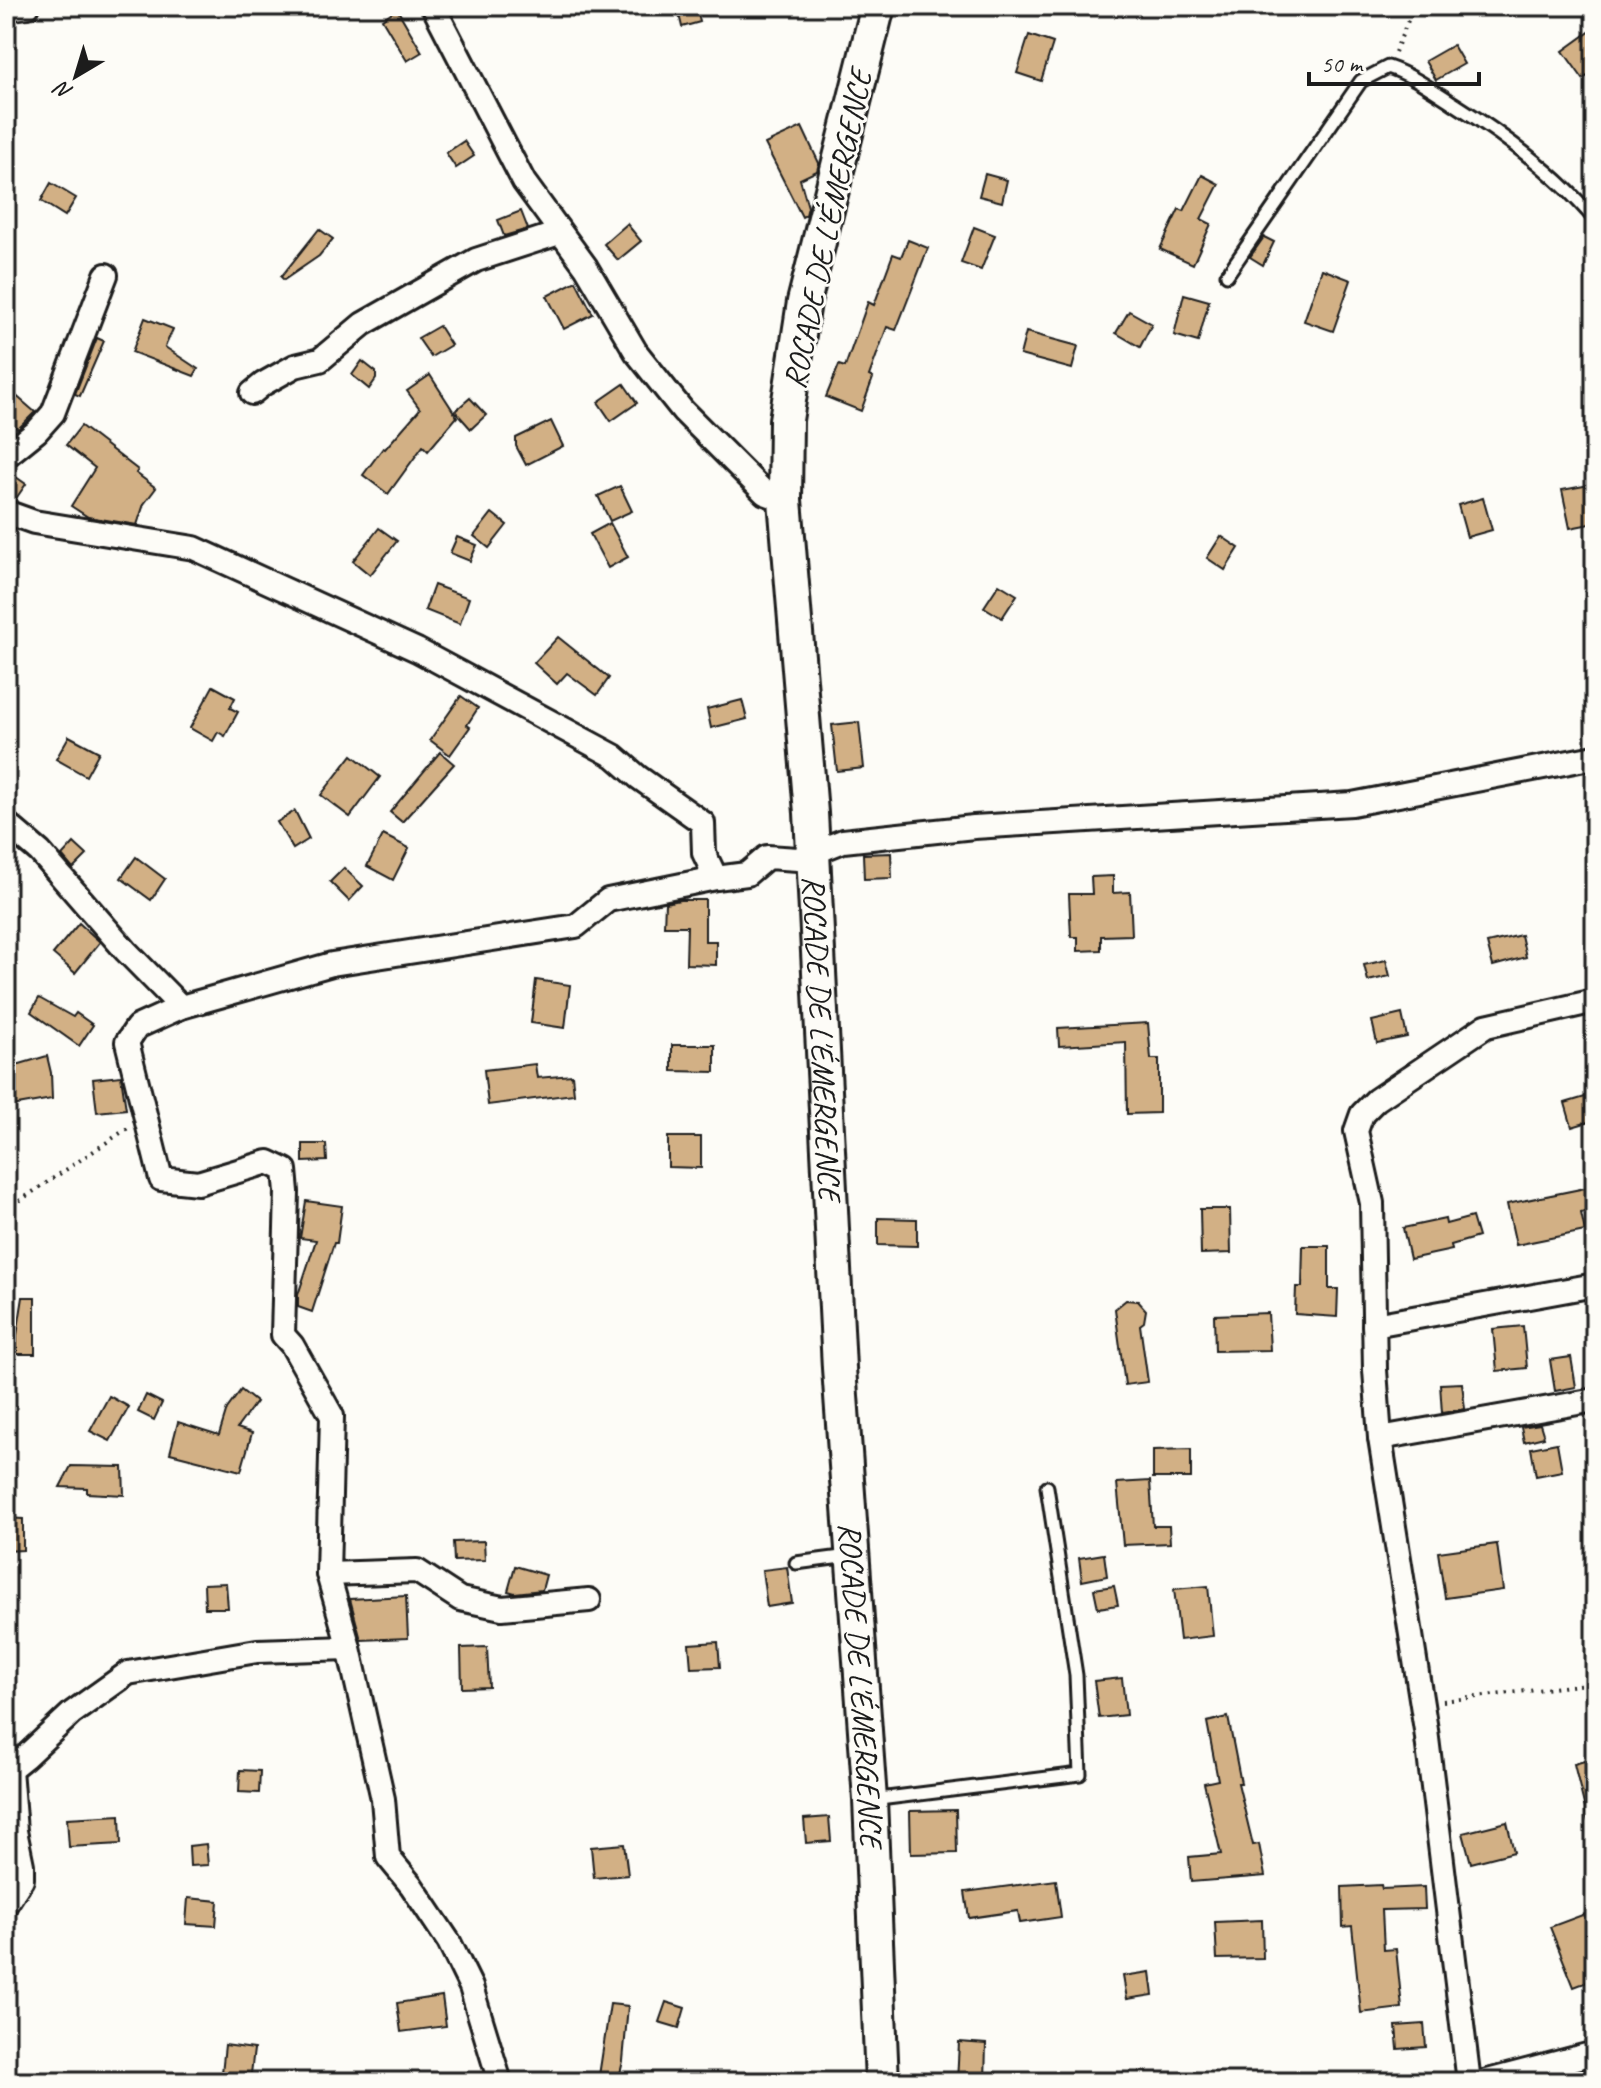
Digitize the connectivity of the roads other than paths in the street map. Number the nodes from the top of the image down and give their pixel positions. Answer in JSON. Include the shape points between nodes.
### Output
{"nodes":[{"id":1,"x":28,"y":6,"type":"edge"},
{"id":2,"x":433,"y":6,"type":"edge"},
{"id":3,"x":878,"y":6,"type":"edge"},
{"id":4,"x":6,"y":9,"type":"edge"},
{"id":5,"x":1595,"y":220,"type":"edge"},
{"id":6,"x":559,"y":233,"type":"junction"},
{"id":7,"x":106,"y":275,"type":"dead end"},
{"id":8,"x":1227,"y":275,"type":"dead end"},
{"id":9,"x":252,"y":393,"type":"dead end"},
{"id":10,"x":6,"y":456,"type":"edge"},
{"id":11,"x":785,"y":500,"type":"junction"},
{"id":12,"x":6,"y":512,"type":"edge"},
{"id":13,"x":1595,"y":757,"type":"edge"},
{"id":14,"x":6,"y":823,"type":"edge"},
{"id":15,"x":812,"y":853,"type":"junction"},
{"id":16,"x":716,"y":878,"type":"junction"},
{"id":17,"x":1595,"y":1001,"type":"edge"},
{"id":18,"x":181,"y":1007,"type":"junction"},
{"id":19,"x":1595,"y":1285,"type":"edge"},
{"id":20,"x":1374,"y":1325,"type":"junction"},
{"id":21,"x":1595,"y":1400,"type":"edge"},
{"id":22,"x":1380,"y":1438,"type":"junction"},
{"id":23,"x":1047,"y":1487,"type":"dead end"},
{"id":24,"x":854,"y":1556,"type":"junction"},
{"id":25,"x":796,"y":1563,"type":"dead end"},
{"id":26,"x":328,"y":1574,"type":"junction"},
{"id":27,"x":589,"y":1600,"type":"dead end"},
{"id":28,"x":349,"y":1648,"type":"junction"},
{"id":29,"x":8,"y":1769,"type":"edge"},
{"id":30,"x":870,"y":1800,"type":"junction"},
{"id":31,"x":6,"y":1904,"type":"edge"},
{"id":32,"x":1595,"y":2053,"type":"edge"},
{"id":33,"x":500,"y":2082,"type":"edge"},
{"id":34,"x":882,"y":2082,"type":"edge"},
{"id":35,"x":1469,"y":2082,"type":"edge"},
{"id":36,"x":1484,"y":2082,"type":"edge"}],
"edges":[{"from":1,"to":4,"type":"street"},
{"from":2,"to":6,"type":"street","via":[[524,182]]},
{"from":3,"to":11,"type":"street","name":"ROCADE DE L'ÉMERGENCE","via":[[804,302],[786,420]]},
{"from":5,"to":8,"type":"lane","via":[[1503,135],[1388,67],[1361,81]]},
{"from":6,"to":9,"type":"street","via":[[476,260],[363,324],[320,360],[295,366]]},
{"from":6,"to":11,"type":"street","via":[[586,267],[636,352],[683,411],[765,493]]},
{"from":7,"to":10,"type":"street","via":[[53,413]]},
{"from":11,"to":15,"type":"street","name":"ROCADE DE L'ÉMERGENCE"},
{"from":12,"to":16,"type":"street","via":[[34,522],[194,548],[417,650],[614,756],[703,823],[704,853]]},
{"from":13,"to":15,"type":"street","via":[[1352,804],[974,827],[843,841]]},
{"from":14,"to":18,"type":"street","via":[[40,852]]},
{"from":15,"to":16,"type":"street","via":[[798,859],[767,857],[747,874]]},
{"from":15,"to":24,"type":"street","name":"ROCADE DE L'ÉMERGENCE"},
{"from":16,"to":18,"type":"street","via":[[608,900],[576,926],[332,964]]},
{"from":17,"to":20,"type":"street","via":[[1486,1026],[1362,1114],[1356,1131],[1372,1203]]},
{"from":18,"to":26,"type":"street","via":[[137,1027],[127,1042],[161,1179],[198,1183],[268,1162],[285,1170],[283,1335],[332,1416]]},
{"from":19,"to":20,"type":"street"},
{"from":20,"to":22,"type":"street"},
{"from":21,"to":22,"type":"street"},
{"from":22,"to":35,"type":"street","via":[[1422,1704]]},
{"from":23,"to":30,"type":"lane","via":[[1076,1675],[1080,1774]]},
{"from":24,"to":25,"type":"lane"},
{"from":24,"to":30,"type":"street","name":"ROCADE DE L'ÉMERGENCE"},
{"from":26,"to":27,"type":"street","via":[[417,1571],[460,1599],[502,1608]]},
{"from":26,"to":28,"type":"street"},
{"from":28,"to":29,"type":"street","via":[[257,1651],[128,1673]]},
{"from":28,"to":33,"type":"street","via":[[383,1799],[388,1857],[449,1942],[471,1987]]},
{"from":29,"to":31,"type":"street","via":[[22,1879]]},
{"from":30,"to":34,"type":"street","name":"ROCADE DE L'ÉMERGENCE"},
{"from":32,"to":36,"type":"street"}]}
